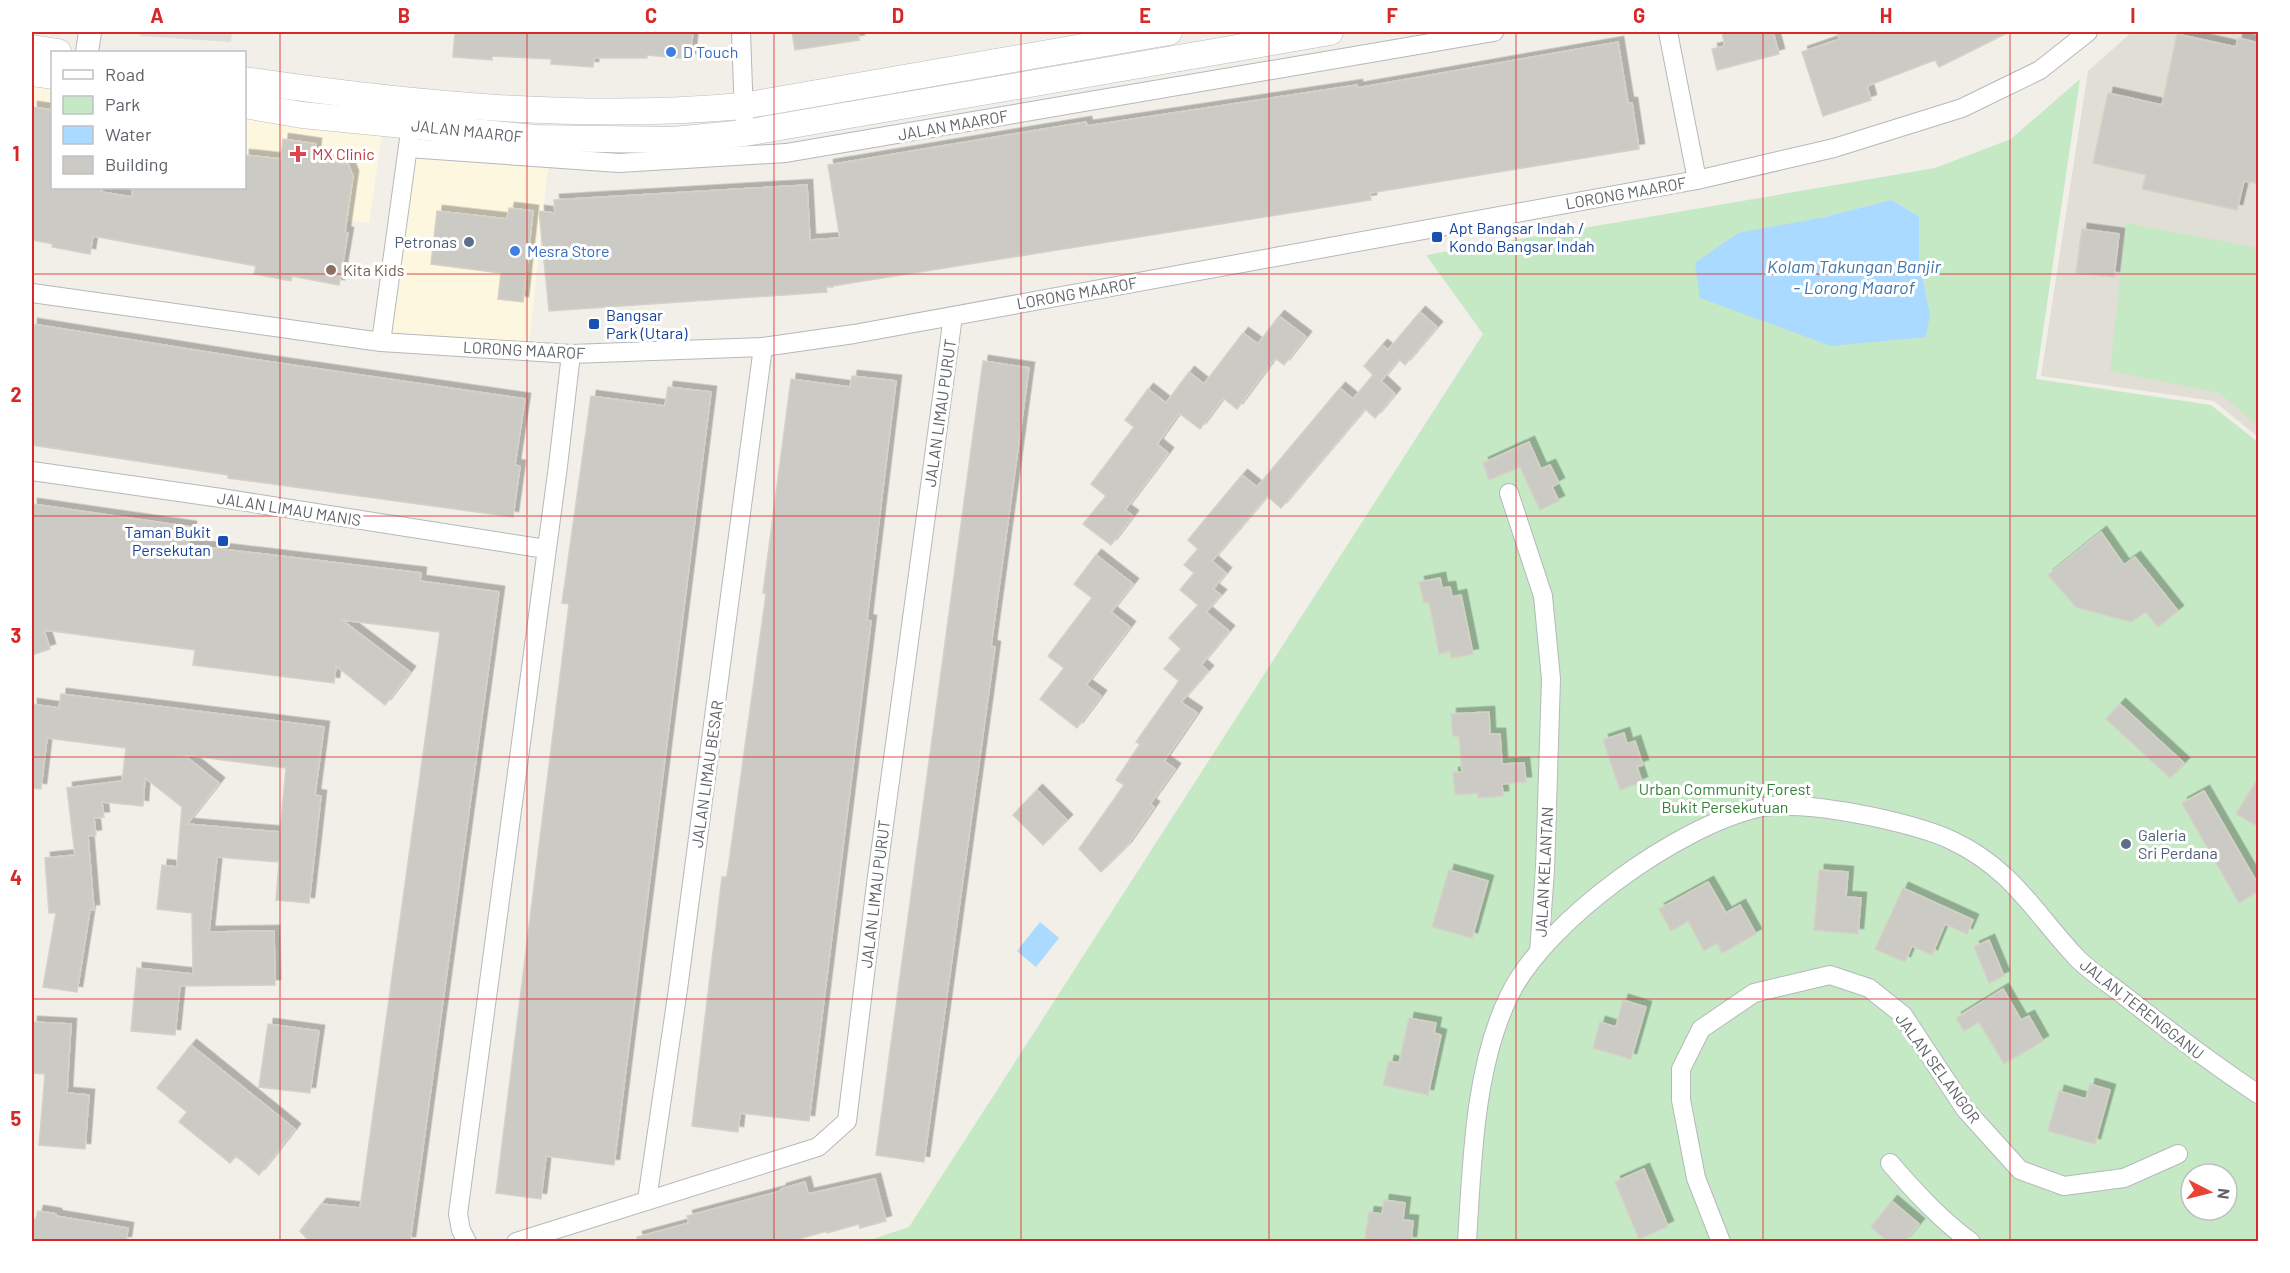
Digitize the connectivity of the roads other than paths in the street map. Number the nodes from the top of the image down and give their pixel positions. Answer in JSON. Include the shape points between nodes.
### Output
{"nodes":[{"id":1,"x":90,"y":32,"type":"edge"},
{"id":2,"x":741,"y":32,"type":"edge"},
{"id":3,"x":1169,"y":32,"type":"edge"},
{"id":4,"x":1330,"y":32,"type":"edge"},
{"id":5,"x":1494,"y":32,"type":"edge"},
{"id":6,"x":1668,"y":32,"type":"edge"},
{"id":7,"x":2088,"y":32,"type":"edge"},
{"id":8,"x":32,"y":48,"type":"edge"},
{"id":9,"x":52,"y":51,"type":"edge"},
{"id":10,"x":87,"y":51,"type":"edge"},
{"id":11,"x":32,"y":73,"type":"edge"},
{"id":12,"x":51,"y":76,"type":"edge"},
{"id":13,"x":246,"y":80,"type":"edge"},
{"id":14,"x":416,"y":101,"type":"junction"},
{"id":15,"x":246,"y":105,"type":"edge"},
{"id":16,"x":743,"y":106,"type":"junction"},
{"id":17,"x":745,"y":133,"type":"junction"},
{"id":18,"x":410,"y":137,"type":"junction"},
{"id":19,"x":1697,"y":180,"type":"junction"},
{"id":20,"x":32,"y":294,"type":"edge"},
{"id":21,"x":953,"y":316,"type":"junction"},
{"id":22,"x":381,"y":342,"type":"junction"},
{"id":23,"x":764,"y":347,"type":"junction"},
{"id":24,"x":571,"y":354,"type":"junction"},
{"id":25,"x":32,"y":471,"type":"edge"},
{"id":26,"x":1509,"y":493,"type":"dead end"},
{"id":27,"x":546,"y":549,"type":"junction"},
{"id":28,"x":1539,"y":952,"type":"junction"},
{"id":29,"x":2259,"y":1094,"type":"edge"},
{"id":30,"x":2178,"y":1154,"type":"dead end"},
{"id":31,"x":1890,"y":1163,"type":"dead end"},
{"id":32,"x":647,"y":1200,"type":"junction"},
{"id":33,"x":467,"y":1242,"type":"edge"},
{"id":34,"x":516,"y":1242,"type":"edge"},
{"id":35,"x":1467,"y":1242,"type":"edge"},
{"id":36,"x":1721,"y":1242,"type":"edge"},
{"id":37,"x":1971,"y":1242,"type":"edge"}],
"edges":[{"from":1,"to":10,"type":"street"},
{"from":2,"to":16,"type":"street"},
{"from":3,"to":16,"type":"main road","name":"JALAN MAAROF"},
{"from":4,"to":17,"type":"main road","name":"JALAN MAAROF"},
{"from":5,"to":18,"type":"street","name":"JALAN MAAROF","via":[[786,153],[619,164]]},
{"from":6,"to":19,"type":"street"},
{"from":7,"to":19,"type":"street","name":"LORONG MAAROF","via":[[2040,70],[1962,108],[1834,148]]},
{"from":8,"to":9,"type":"main road"},
{"from":11,"to":12,"type":"main road"},
{"from":13,"to":14,"type":"main road","name":"JALAN MAAROF"},
{"from":14,"to":16,"type":"main road","name":"JALAN MAAROF","via":[[537,112],[686,111]]},
{"from":14,"to":18,"type":"street"},
{"from":15,"to":18,"type":"main road","name":"JALAN MAAROF"},
{"from":16,"to":17,"type":"street"},
{"from":17,"to":18,"type":"main road","name":"JALAN MAAROF","via":[[673,140]]},
{"from":18,"to":22,"type":"street"},
{"from":19,"to":21,"type":"street","name":"LORONG MAAROF"},
{"from":20,"to":22,"type":"street","name":"LORONG MAAROF"},
{"from":21,"to":23,"type":"street","name":"LORONG MAAROF"},
{"from":21,"to":32,"type":"street","name":"JALAN LIMAU PURUT","via":[[847,1121],[818,1147]]},
{"from":22,"to":24,"type":"street","name":"LORONG MAAROF"},
{"from":23,"to":24,"type":"street","name":"LORONG MAAROF"},
{"from":23,"to":32,"type":"street","name":"JALAN LIMAU BESAR"},
{"from":24,"to":27,"type":"street"},
{"from":25,"to":27,"type":"street","name":"JALAN LIMAU MANIS"},
{"from":26,"to":28,"type":"street","name":"JALAN KELANTAN","via":[[1543,596],[1551,679]]},
{"from":27,"to":33,"type":"street","via":[[458,1214]]},
{"from":28,"to":29,"type":"street","name":"JALAN TERENGGANU","via":[[1615,881],[1712,824],[1760,807],[1783,806],[1881,819],[1952,840],[1983,858],[2011,880],[2077,958],[2194,1051]]},
{"from":28,"to":35,"type":"street","name":"JALAN KELANTAN","via":[[1510,993],[1489,1050],[1475,1132]]},
{"from":30,"to":36,"type":"street","name":"JALAN SELANGOR","via":[[2124,1178],[2064,1186],[2019,1170],[1965,1109],[1903,1015],[1869,988],[1830,975],[1754,993],[1701,1029],[1681,1069],[1681,1100],[1696,1178]]},
{"from":31,"to":37,"type":"street","via":[[1943,1219]]},
{"from":32,"to":34,"type":"street","name":"JALAN LIMAU PURUT"}]}
